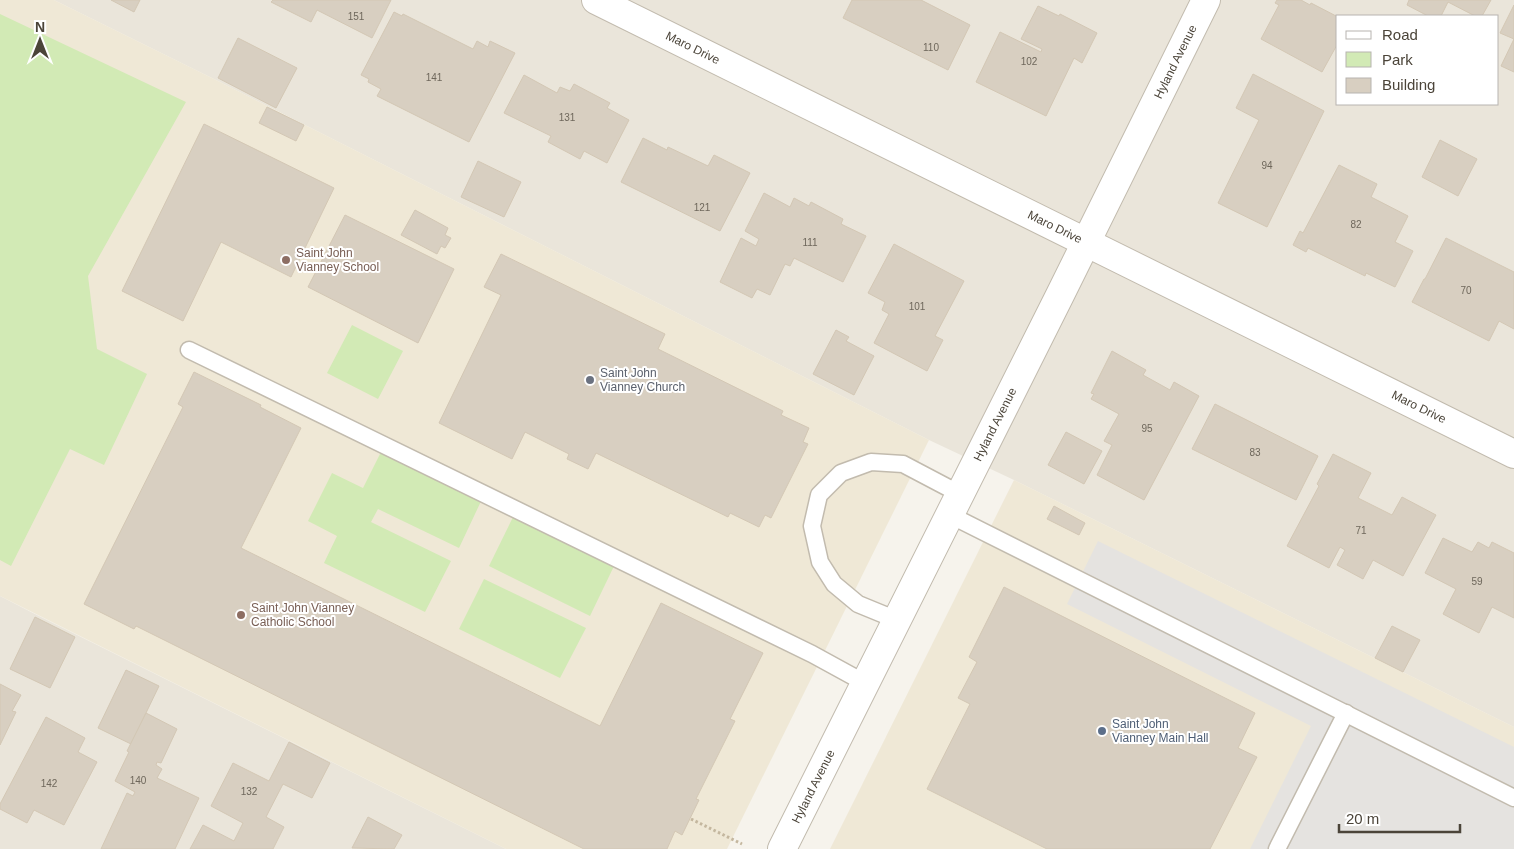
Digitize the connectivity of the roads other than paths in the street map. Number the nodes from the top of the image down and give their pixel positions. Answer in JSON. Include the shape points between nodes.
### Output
{"nodes":[{"id":1,"x":596,"y":0,"type":"edge"},
{"id":2,"x":1206,"y":0,"type":"edge"},
{"id":3,"x":1086,"y":243,"type":"junction"},
{"id":4,"x":189,"y":350,"type":"dead end"},
{"id":5,"x":1514,"y":454,"type":"edge"},
{"id":6,"x":955,"y":504,"type":"junction"},
{"id":7,"x":897,"y":620,"type":"junction"},
{"id":8,"x":865,"y":683,"type":"junction"},
{"id":9,"x":1346,"y":713,"type":"junction"},
{"id":10,"x":1514,"y":798,"type":"edge"},
{"id":11,"x":782,"y":849,"type":"edge"},
{"id":12,"x":1277,"y":849,"type":"edge"}],
"edges":[{"from":1,"to":3,"type":"street","name":"Maro Drive"},
{"from":2,"to":3,"type":"street","name":"Hyland Avenue"},
{"from":3,"to":5,"type":"street","name":"Maro Drive"},
{"from":3,"to":6,"type":"street","name":"Hyland Avenue"},
{"from":4,"to":8,"type":"lane","via":[[794,645]]},
{"from":6,"to":7,"type":"street","name":"Hyland Avenue"},
{"from":6,"to":7,"type":"lane","via":[[902,464],[871,462],[841,474],[819,495],[812,526],[820,562],[834,584],[858,604]]},
{"from":6,"to":9,"type":"lane"},
{"from":7,"to":8,"type":"street","name":"Hyland Avenue"},
{"from":8,"to":11,"type":"street","name":"Hyland Avenue"},
{"from":9,"to":10,"type":"lane"},
{"from":9,"to":12,"type":"lane"}]}
